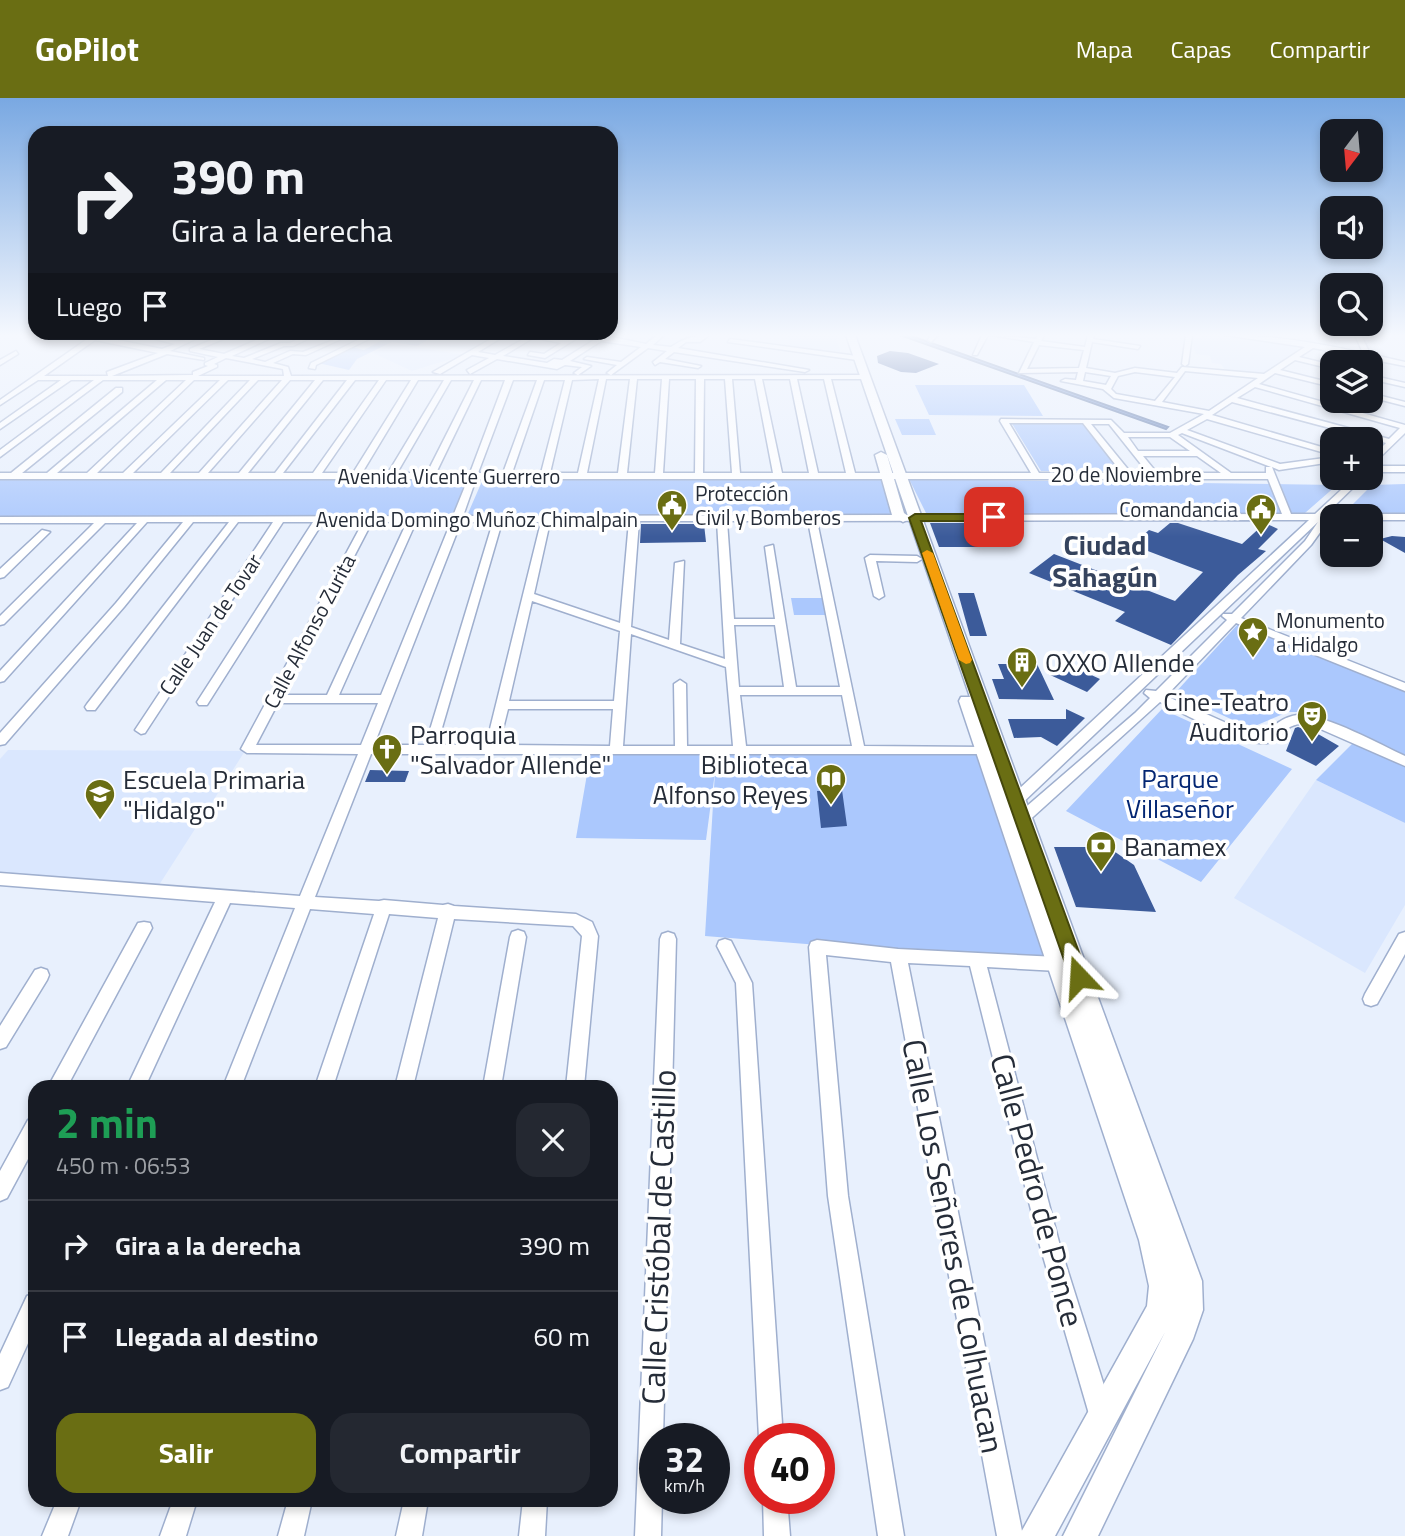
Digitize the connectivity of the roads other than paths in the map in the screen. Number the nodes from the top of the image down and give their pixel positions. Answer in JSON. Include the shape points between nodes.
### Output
{"nodes":[{"id":1,"x":35,"y":402,"type":"edge"},
{"id":2,"x":70,"y":402,"type":"edge"},
{"id":3,"x":104,"y":402,"type":"edge"},
{"id":4,"x":129,"y":402,"type":"edge"},
{"id":5,"x":167,"y":402,"type":"edge"},
{"id":6,"x":199,"y":402,"type":"edge"},
{"id":7,"x":233,"y":402,"type":"edge"},
{"id":8,"x":266,"y":402,"type":"edge"},
{"id":9,"x":301,"y":402,"type":"edge"},
{"id":10,"x":329,"y":402,"type":"edge"},
{"id":11,"x":367,"y":402,"type":"edge"},
{"id":12,"x":401,"y":402,"type":"edge"},
{"id":13,"x":434,"y":402,"type":"edge"},
{"id":14,"x":467,"y":402,"type":"edge"},
{"id":15,"x":498,"y":402,"type":"edge"},
{"id":16,"x":531,"y":402,"type":"edge"},
{"id":17,"x":566,"y":402,"type":"edge"},
{"id":18,"x":598,"y":402,"type":"edge"},
{"id":19,"x":631,"y":402,"type":"edge"},
{"id":20,"x":661,"y":402,"type":"edge"},
{"id":21,"x":700,"y":402,"type":"edge"},
{"id":22,"x":731,"y":402,"type":"edge"},
{"id":23,"x":763,"y":402,"type":"edge"},
{"id":24,"x":800,"y":402,"type":"edge"},
{"id":25,"x":831,"y":402,"type":"edge"},
{"id":26,"x":868,"y":402,"type":"edge"},
{"id":27,"x":1139,"y":402,"type":"edge"},
{"id":28,"x":1158,"y":402,"type":"edge"},
{"id":29,"x":1227,"y":402,"type":"edge"},
{"id":30,"x":1242,"y":402,"type":"edge"},
{"id":31,"x":1316,"y":402,"type":"edge"},
{"id":32,"x":1156,"y":408,"type":"junction"},
{"id":33,"x":1208,"y":415,"type":"junction"},
{"id":34,"x":1085,"y":421,"type":"junction"},
{"id":35,"x":0,"y":427,"type":"edge"},
{"id":36,"x":1326,"y":427,"type":"edge"},
{"id":37,"x":1405,"y":427,"type":"edge"},
{"id":38,"x":1176,"y":433,"type":"junction"},
{"id":39,"x":1122,"y":435,"type":"junction"},
{"id":40,"x":1383,"y":441,"type":"edge"},
{"id":41,"x":1390,"y":442,"type":"junction"},
{"id":42,"x":1320,"y":449,"type":"edge"},
{"id":43,"x":1383,"y":450,"type":"edge"},
{"id":44,"x":1136,"y":453,"type":"junction"},
{"id":45,"x":0,"y":454,"type":"edge"},
{"id":46,"x":1199,"y":454,"type":"junction"},
{"id":47,"x":1320,"y":461,"type":"edge"},
{"id":48,"x":1383,"y":467,"type":"edge"},
{"id":49,"x":1405,"y":468,"type":"edge"},
{"id":50,"x":1272,"y":469,"type":"junction"},
{"id":51,"x":893,"y":474,"type":"junction"},
{"id":52,"x":1127,"y":474,"type":"junction"},
{"id":53,"x":1153,"y":474,"type":"junction"},
{"id":54,"x":1227,"y":474,"type":"junction"},
{"id":55,"x":125,"y":475,"type":"junction"},
{"id":56,"x":163,"y":475,"type":"junction"},
{"id":57,"x":474,"y":475,"type":"junction"},
{"id":58,"x":506,"y":475,"type":"junction"},
{"id":59,"x":545,"y":475,"type":"junction"},
{"id":60,"x":582,"y":475,"type":"junction"},
{"id":61,"x":622,"y":475,"type":"junction"},
{"id":62,"x":659,"y":475,"type":"junction"},
{"id":63,"x":699,"y":475,"type":"junction"},
{"id":64,"x":736,"y":475,"type":"junction"},
{"id":65,"x":778,"y":475,"type":"junction"},
{"id":66,"x":814,"y":475,"type":"junction"},
{"id":67,"x":851,"y":475,"type":"junction"},
{"id":68,"x":1036,"y":475,"type":"junction"},
{"id":69,"x":0,"y":476,"type":"edge"},
{"id":70,"x":13,"y":476,"type":"junction"},
{"id":71,"x":50,"y":476,"type":"junction"},
{"id":72,"x":89,"y":476,"type":"junction"},
{"id":73,"x":201,"y":476,"type":"junction"},
{"id":74,"x":241,"y":476,"type":"junction"},
{"id":75,"x":277,"y":476,"type":"junction"},
{"id":76,"x":316,"y":476,"type":"junction"},
{"id":77,"x":356,"y":476,"type":"junction"},
{"id":78,"x":391,"y":476,"type":"junction"},
{"id":79,"x":430,"y":476,"type":"junction"},
{"id":80,"x":1348,"y":490,"type":"edge"},
{"id":81,"x":1336,"y":504,"type":"edge"},
{"id":82,"x":1287,"y":516,"type":"junction"},
{"id":83,"x":1320,"y":516,"type":"edge"},
{"id":84,"x":1383,"y":517,"type":"edge"},
{"id":85,"x":1405,"y":517,"type":"edge"},
{"id":86,"x":812,"y":518,"type":"junction"},
{"id":87,"x":909,"y":518,"type":"junction"},
{"id":88,"x":103,"y":519,"type":"junction"},
{"id":89,"x":145,"y":519,"type":"junction"},
{"id":90,"x":191,"y":519,"type":"junction"},
{"id":91,"x":236,"y":519,"type":"junction"},
{"id":92,"x":280,"y":519,"type":"junction"},
{"id":93,"x":320,"y":519,"type":"junction"},
{"id":94,"x":369,"y":519,"type":"junction"},
{"id":95,"x":413,"y":519,"type":"junction"},
{"id":96,"x":457,"y":519,"type":"junction"},
{"id":97,"x":498,"y":519,"type":"junction"},
{"id":98,"x":546,"y":519,"type":"junction"},
{"id":99,"x":634,"y":519,"type":"junction"},
{"id":100,"x":722,"y":519,"type":"junction"},
{"id":101,"x":0,"y":520,"type":"edge"},
{"id":102,"x":13,"y":520,"type":"junction"},
{"id":103,"x":1320,"y":520,"type":"edge"},
{"id":104,"x":1320,"y":524,"type":"edge"},
{"id":105,"x":0,"y":531,"type":"edge"},
{"id":106,"x":45,"y":532,"type":"dead end"},
{"id":107,"x":1295,"y":538,"type":"junction"},
{"id":108,"x":1308,"y":543,"type":"junction"},
{"id":109,"x":770,"y":547,"type":"dead end"},
{"id":110,"x":917,"y":559,"type":"junction"},
{"id":111,"x":680,"y":564,"type":"dead end"},
{"id":112,"x":0,"y":575,"type":"edge"},
{"id":113,"x":529,"y":596,"type":"junction"},
{"id":114,"x":879,"y":596,"type":"dead end"},
{"id":115,"x":1217,"y":612,"type":"junction"},
{"id":116,"x":1234,"y":619,"type":"junction"},
{"id":117,"x":0,"y":622,"type":"edge"},
{"id":118,"x":729,"y":622,"type":"junction"},
{"id":119,"x":781,"y":622,"type":"junction"},
{"id":120,"x":626,"y":628,"type":"junction"},
{"id":121,"x":674,"y":646,"type":"junction"},
{"id":122,"x":1168,"y":658,"type":"junction"},
{"id":123,"x":732,"y":665,"type":"junction"},
{"id":124,"x":1187,"y":667,"type":"junction"},
{"id":125,"x":0,"y":678,"type":"edge"},
{"id":126,"x":680,"y":684,"type":"dead end"},
{"id":127,"x":1405,"y":687,"type":"edge"},
{"id":128,"x":1137,"y":688,"type":"junction"},
{"id":129,"x":790,"y":690,"type":"junction"},
{"id":130,"x":733,"y":691,"type":"junction"},
{"id":131,"x":846,"y":691,"type":"junction"},
{"id":132,"x":1157,"y":696,"type":"junction"},
{"id":133,"x":273,"y":699,"type":"junction"},
{"id":134,"x":331,"y":699,"type":"junction"},
{"id":135,"x":386,"y":699,"type":"junction"},
{"id":136,"x":203,"y":702,"type":"dead end"},
{"id":137,"x":501,"y":705,"type":"junction"},
{"id":138,"x":620,"y":705,"type":"junction"},
{"id":139,"x":91,"y":707,"type":"dead end"},
{"id":140,"x":141,"y":730,"type":"dead end"},
{"id":141,"x":4,"y":738,"type":"edge"},
{"id":142,"x":432,"y":743,"type":"dead end"},
{"id":143,"x":493,"y":747,"type":"junction"},
{"id":144,"x":616,"y":748,"type":"junction"},
{"id":145,"x":681,"y":749,"type":"junction"},
{"id":146,"x":740,"y":749,"type":"junction"},
{"id":147,"x":367,"y":750,"type":"junction"},
{"id":148,"x":859,"y":751,"type":"junction"},
{"id":149,"x":984,"y":751,"type":"junction"},
{"id":150,"x":1405,"y":761,"type":"edge"},
{"id":151,"x":1014,"y":814,"type":"junction"},
{"id":152,"x":0,"y":879,"type":"edge"},
{"id":153,"x":225,"y":897,"type":"junction"},
{"id":154,"x":305,"y":903,"type":"junction"},
{"id":155,"x":384,"y":906,"type":"junction"},
{"id":156,"x":448,"y":910,"type":"junction"},
{"id":157,"x":144,"y":928,"type":"dead end"},
{"id":158,"x":518,"y":937,"type":"dead end"},
{"id":159,"x":668,"y":939,"type":"dead end"},
{"id":160,"x":1405,"y":939,"type":"edge"},
{"id":161,"x":725,"y":946,"type":"dead end"},
{"id":162,"x":898,"y":956,"type":"junction"},
{"id":163,"x":977,"y":961,"type":"junction"},
{"id":164,"x":1058,"y":964,"type":"junction"},
{"id":165,"x":41,"y":975,"type":"dead end"},
{"id":166,"x":1371,"y":999,"type":"dead end"},
{"id":167,"x":0,"y":1041,"type":"edge"},
{"id":168,"x":61,"y":1080,"type":"edge"},
{"id":169,"x":139,"y":1080,"type":"edge"},
{"id":170,"x":235,"y":1080,"type":"edge"},
{"id":171,"x":326,"y":1080,"type":"edge"},
{"id":172,"x":406,"y":1080,"type":"edge"},
{"id":173,"x":493,"y":1080,"type":"edge"},
{"id":174,"x":576,"y":1080,"type":"edge"},
{"id":175,"x":28,"y":1140,"type":"edge"},
{"id":176,"x":0,"y":1191,"type":"edge"},
{"id":177,"x":1170,"y":1261,"type":"junction"},
{"id":178,"x":28,"y":1319,"type":"edge"},
{"id":179,"x":0,"y":1379,"type":"edge"},
{"id":180,"x":1102,"y":1418,"type":"junction"},
{"id":181,"x":770,"y":1423,"type":"edge"},
{"id":182,"x":66,"y":1507,"type":"edge"},
{"id":183,"x":183,"y":1507,"type":"edge"},
{"id":184,"x":298,"y":1507,"type":"edge"},
{"id":185,"x":415,"y":1507,"type":"edge"},
{"id":186,"x":535,"y":1507,"type":"edge"},
{"id":187,"x":776,"y":1514,"type":"edge"},
{"id":188,"x":55,"y":1536,"type":"edge"},
{"id":189,"x":173,"y":1536,"type":"edge"},
{"id":190,"x":291,"y":1536,"type":"edge"},
{"id":191,"x":409,"y":1536,"type":"edge"},
{"id":192,"x":532,"y":1536,"type":"edge"},
{"id":193,"x":648,"y":1536,"type":"edge"},
{"id":194,"x":777,"y":1536,"type":"edge"},
{"id":195,"x":891,"y":1536,"type":"edge"},
{"id":196,"x":1010,"y":1536,"type":"edge"},
{"id":197,"x":1036,"y":1536,"type":"edge"},
{"id":198,"x":1080,"y":1536,"type":"edge"}],
"edges":[{"from":1,"to":35,"type":"street"},
{"from":2,"to":45,"type":"street"},
{"from":3,"to":70,"type":"street"},
{"from":4,"to":71,"type":"street"},
{"from":5,"to":72,"type":"street"},
{"from":6,"to":55,"type":"street"},
{"from":7,"to":56,"type":"street"},
{"from":8,"to":73,"type":"street"},
{"from":9,"to":74,"type":"street"},
{"from":10,"to":75,"type":"street"},
{"from":11,"to":76,"type":"street"},
{"from":12,"to":77,"type":"street"},
{"from":13,"to":78,"type":"street"},
{"from":14,"to":79,"type":"street"},
{"from":15,"to":57,"type":"street"},
{"from":16,"to":58,"type":"street"},
{"from":17,"to":59,"type":"street"},
{"from":18,"to":60,"type":"street"},
{"from":19,"to":61,"type":"street"},
{"from":20,"to":62,"type":"street"},
{"from":21,"to":63,"type":"street"},
{"from":22,"to":64,"type":"street"},
{"from":23,"to":65,"type":"street"},
{"from":24,"to":66,"type":"street"},
{"from":25,"to":67,"type":"street"},
{"from":26,"to":51,"type":"street"},
{"from":27,"to":32,"type":"street"},
{"from":28,"to":32,"type":"street"},
{"from":29,"to":33,"type":"street"},
{"from":30,"to":36,"type":"street"},
{"from":31,"to":37,"type":"street"},
{"from":32,"to":33,"type":"street"},
{"from":33,"to":38,"type":"street"},
{"from":33,"to":42,"type":"street"},
{"from":34,"to":39,"type":"street","via":[[1109,422]]},
{"from":34,"to":52,"type":"street"},
{"from":34,"to":68,"type":"street","via":[[1004,421]]},
{"from":37,"to":41,"type":"street"},
{"from":38,"to":39,"type":"street"},
{"from":38,"to":46,"type":"street"},
{"from":38,"to":50,"type":"street"},
{"from":39,"to":44,"type":"street"},
{"from":40,"to":41,"type":"street"},
{"from":41,"to":43,"type":"street"},
{"from":44,"to":46,"type":"street"},
{"from":44,"to":53,"type":"street"},
{"from":46,"to":54,"type":"street"},
{"from":47,"to":50,"type":"street","name":"20 de Noviembre"},
{"from":48,"to":49,"type":"street"},
{"from":50,"to":54,"type":"street","name":"20 de Noviembre"},
{"from":50,"to":82,"type":"street"},
{"from":51,"to":67,"type":"street","name":"Avenida Vicente Guerrero"},
{"from":51,"to":68,"type":"street","name":"20 de Noviembre"},
{"from":51,"to":87,"type":"street"},
{"from":52,"to":53,"type":"street","name":"20 de Noviembre"},
{"from":52,"to":68,"type":"street","name":"20 de Noviembre"},
{"from":53,"to":54,"type":"street","name":"20 de Noviembre"},
{"from":55,"to":56,"type":"street","name":"Avenida Vicente Guerrero"},
{"from":55,"to":72,"type":"street","name":"Avenida Vicente Guerrero"},
{"from":56,"to":73,"type":"street","name":"Avenida Vicente Guerrero"},
{"from":57,"to":58,"type":"street","name":"Avenida Vicente Guerrero"},
{"from":57,"to":79,"type":"street","name":"Avenida Vicente Guerrero"},
{"from":57,"to":96,"type":"street"},
{"from":58,"to":59,"type":"street","name":"Avenida Vicente Guerrero"},
{"from":59,"to":60,"type":"street","name":"Avenida Vicente Guerrero"},
{"from":60,"to":61,"type":"street","name":"Avenida Vicente Guerrero"},
{"from":61,"to":62,"type":"street","name":"Avenida Vicente Guerrero"},
{"from":62,"to":63,"type":"street","name":"Avenida Vicente Guerrero"},
{"from":63,"to":64,"type":"street","name":"Avenida Vicente Guerrero"},
{"from":64,"to":65,"type":"street","name":"Avenida Vicente Guerrero"},
{"from":65,"to":66,"type":"street","name":"Avenida Vicente Guerrero"},
{"from":66,"to":67,"type":"street","name":"Avenida Vicente Guerrero"},
{"from":69,"to":70,"type":"street","name":"Avenida Vicente Guerrero"},
{"from":70,"to":71,"type":"street","name":"Avenida Vicente Guerrero"},
{"from":71,"to":72,"type":"street","name":"Avenida Vicente Guerrero"},
{"from":73,"to":74,"type":"street","name":"Avenida Vicente Guerrero"},
{"from":74,"to":75,"type":"street","name":"Avenida Vicente Guerrero"},
{"from":75,"to":76,"type":"street","name":"Avenida Vicente Guerrero"},
{"from":76,"to":77,"type":"street","name":"Avenida Vicente Guerrero"},
{"from":77,"to":78,"type":"street","name":"Avenida Vicente Guerrero"},
{"from":78,"to":79,"type":"street","name":"Avenida Vicente Guerrero"},
{"from":80,"to":81,"type":"street"},
{"from":82,"to":83,"type":"street","name":"Avenida Domingo Muñoz Chimalpain"},
{"from":82,"to":87,"type":"street","name":"Avenida Domingo Muñoz Chimalpain"},
{"from":84,"to":85,"type":"street"},
{"from":86,"to":87,"type":"street","name":"Avenida Domingo Muñoz Chimalpain"},
{"from":86,"to":100,"type":"street","name":"Avenida Domingo Muñoz Chimalpain"},
{"from":86,"to":131,"type":"street"},
{"from":87,"to":110,"type":"street"},
{"from":87,"to":151,"type":"street"},
{"from":88,"to":89,"type":"street","name":"Avenida Domingo Muñoz Chimalpain"},
{"from":88,"to":102,"type":"street","name":"Avenida Domingo Muñoz Chimalpain"},
{"from":88,"to":117,"type":"street"},
{"from":89,"to":90,"type":"street","name":"Avenida Domingo Muñoz Chimalpain"},
{"from":89,"to":125,"type":"street"},
{"from":90,"to":91,"type":"street","name":"Avenida Domingo Muñoz Chimalpain"},
{"from":90,"to":141,"type":"street"},
{"from":91,"to":92,"type":"street","name":"Avenida Domingo Muñoz Chimalpain"},
{"from":91,"to":139,"type":"street","name":"Calle Juan de Tovar"},
{"from":92,"to":93,"type":"street","name":"Avenida Domingo Muñoz Chimalpain"},
{"from":92,"to":140,"type":"street","name":"Calle Juan de Tovar"},
{"from":93,"to":94,"type":"street","name":"Avenida Domingo Muñoz Chimalpain"},
{"from":93,"to":136,"type":"street","name":"Calle Alfonso Zurita"},
{"from":94,"to":95,"type":"street","name":"Avenida Domingo Muñoz Chimalpain"},
{"from":94,"to":133,"type":"street","name":"Calle Alfonso Zurita"},
{"from":95,"to":96,"type":"street","name":"Avenida Domingo Muñoz Chimalpain"},
{"from":95,"to":134,"type":"street"},
{"from":96,"to":97,"type":"street","name":"Avenida Domingo Muñoz Chimalpain"},
{"from":96,"to":135,"type":"street"},
{"from":97,"to":98,"type":"street","name":"Avenida Domingo Muñoz Chimalpain"},
{"from":97,"to":142,"type":"street"},
{"from":98,"to":99,"type":"street","name":"Avenida Domingo Muñoz Chimalpain"},
{"from":98,"to":113,"type":"street"},
{"from":99,"to":100,"type":"street","name":"Avenida Domingo Muñoz Chimalpain"},
{"from":99,"to":120,"type":"street"},
{"from":100,"to":118,"type":"street"},
{"from":101,"to":102,"type":"street","name":"Avenida Domingo Muñoz Chimalpain"},
{"from":102,"to":105,"type":"street"},
{"from":103,"to":107,"type":"street"},
{"from":104,"to":108,"type":"street"},
{"from":106,"to":112,"type":"street"},
{"from":107,"to":108,"type":"street"},
{"from":107,"to":115,"type":"street"},
{"from":108,"to":116,"type":"street"},
{"from":109,"to":119,"type":"street"},
{"from":110,"to":114,"type":"street","via":[[870,558]]},
{"from":110,"to":149,"type":"street"},
{"from":111,"to":121,"type":"street"},
{"from":113,"to":120,"type":"street"},
{"from":113,"to":137,"type":"street"},
{"from":115,"to":116,"type":"street"},
{"from":115,"to":122,"type":"street"},
{"from":116,"to":124,"type":"street"},
{"from":116,"to":127,"type":"street"},
{"from":118,"to":119,"type":"street"},
{"from":118,"to":123,"type":"street"},
{"from":119,"to":129,"type":"street"},
{"from":120,"to":121,"type":"street"},
{"from":120,"to":138,"type":"street"},
{"from":121,"to":123,"type":"street"},
{"from":122,"to":124,"type":"street"},
{"from":122,"to":128,"type":"street"},
{"from":123,"to":130,"type":"street"},
{"from":124,"to":132,"type":"street"},
{"from":126,"to":145,"type":"street"},
{"from":128,"to":132,"type":"street"},
{"from":128,"to":151,"type":"street"},
{"from":129,"to":130,"type":"street"},
{"from":129,"to":131,"type":"street"},
{"from":130,"to":146,"type":"street"},
{"from":131,"to":148,"type":"street"},
{"from":132,"to":150,"type":"street","via":[[1249,738],[1267,739],[1284,721],[1303,718]]},
{"from":132,"to":151,"type":"street","via":[[1139,716]]},
{"from":133,"to":134,"type":"street"},
{"from":133,"to":147,"type":"street","name":"Calle Alfonso Zurita","via":[[247,749]]},
{"from":134,"to":135,"type":"street"},
{"from":135,"to":147,"type":"street"},
{"from":137,"to":138,"type":"street"},
{"from":137,"to":143,"type":"street"},
{"from":138,"to":144,"type":"street"},
{"from":143,"to":144,"type":"street"},
{"from":143,"to":147,"type":"street"},
{"from":144,"to":145,"type":"street"},
{"from":145,"to":146,"type":"street"},
{"from":146,"to":148,"type":"street"},
{"from":147,"to":154,"type":"street"},
{"from":148,"to":149,"type":"street"},
{"from":149,"to":151,"type":"street"},
{"from":151,"to":164,"type":"street"},
{"from":151,"to":177,"type":"street"},
{"from":152,"to":153,"type":"street"},
{"from":153,"to":154,"type":"street"},
{"from":153,"to":169,"type":"street"},
{"from":154,"to":155,"type":"street"},
{"from":154,"to":170,"type":"street"},
{"from":155,"to":156,"type":"street"},
{"from":155,"to":171,"type":"street"},
{"from":156,"to":172,"type":"street"},
{"from":156,"to":174,"type":"street","via":[[576,920],[586,927],[590,936]]},
{"from":157,"to":168,"type":"street"},
{"from":158,"to":173,"type":"street"},
{"from":159,"to":193,"type":"street","name":"Calle Cristóbal de Castillo"},
{"from":160,"to":166,"type":"street"},
{"from":161,"to":181,"type":"street","via":[[744,984]]},
{"from":162,"to":163,"type":"street"},
{"from":162,"to":195,"type":"street","via":[[817,947],[838,1196]]},
{"from":162,"to":196,"type":"street","name":"Calle Los Señores de Colhuacan"},
{"from":163,"to":164,"type":"street"},
{"from":163,"to":180,"type":"street","name":"Calle Pedro de Ponce","via":[[1050,1245]]},
{"from":164,"to":177,"type":"street"},
{"from":165,"to":167,"type":"street"},
{"from":175,"to":176,"type":"street"},
{"from":177,"to":180,"type":"street","via":[[1161,1310]]},
{"from":177,"to":198,"type":"street","via":[[1187,1281],[1188,1310]]},
{"from":178,"to":179,"type":"street"},
{"from":180,"to":197,"type":"street"},
{"from":182,"to":188,"type":"street"},
{"from":183,"to":189,"type":"street"},
{"from":184,"to":190,"type":"street"},
{"from":185,"to":191,"type":"street"},
{"from":186,"to":192,"type":"street"},
{"from":187,"to":194,"type":"street"}]}
